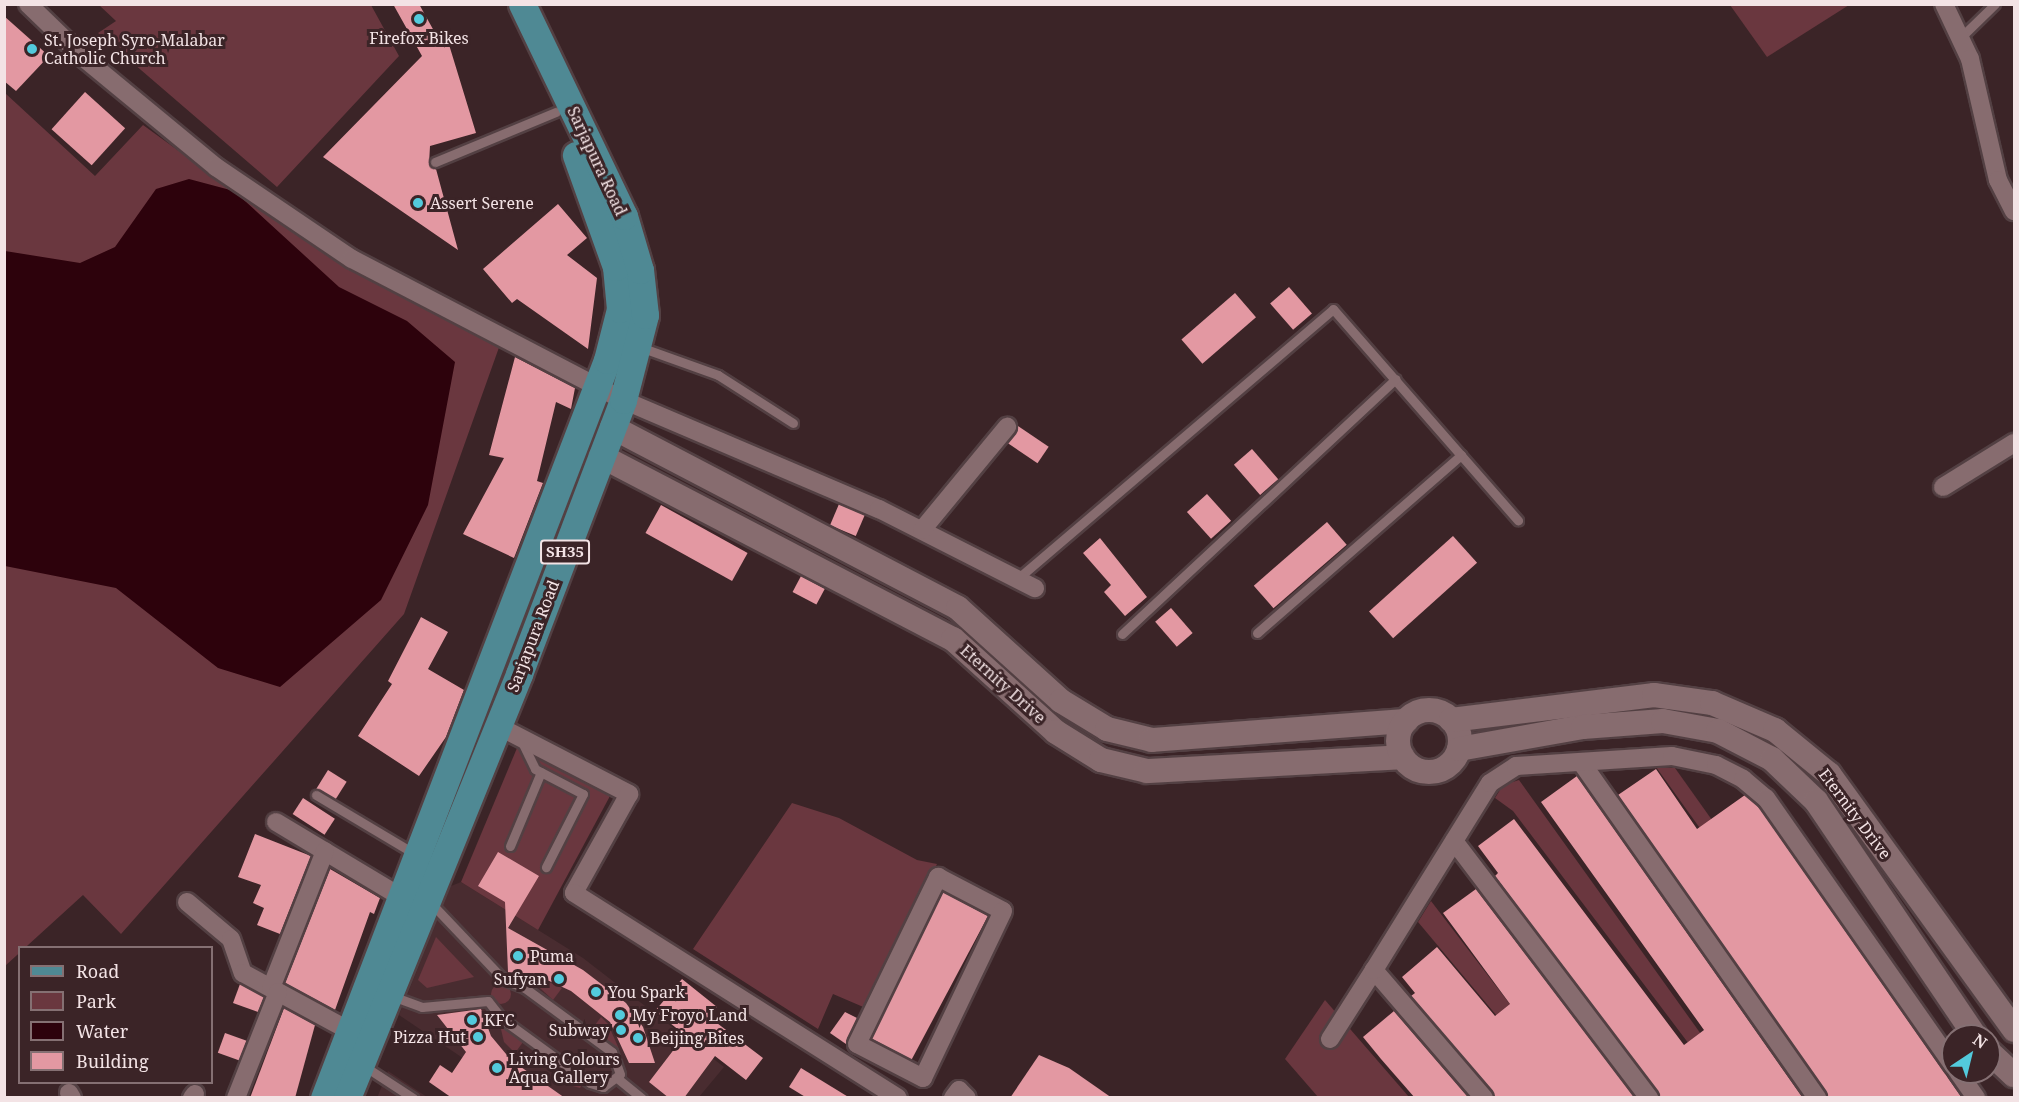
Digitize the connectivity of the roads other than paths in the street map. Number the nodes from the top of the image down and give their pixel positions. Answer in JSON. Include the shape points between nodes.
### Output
{"nodes":[{"id":1,"x":28,"y":4,"type":"edge"},
{"id":2,"x":502,"y":4,"type":"edge"},
{"id":3,"x":522,"y":4,"type":"edge"},
{"id":4,"x":1944,"y":4,"type":"edge"},
{"id":5,"x":1995,"y":4,"type":"edge"},
{"id":6,"x":1959,"y":39,"type":"junction"},
{"id":7,"x":556,"y":112,"type":"junction"},
{"id":8,"x":435,"y":162,"type":"dead end"},
{"id":9,"x":2014,"y":211,"type":"edge"},
{"id":10,"x":638,"y":346,"type":"junction"},
{"id":11,"x":1395,"y":379,"type":"junction"},
{"id":12,"x":598,"y":386,"type":"junction"},
{"id":13,"x":623,"y":400,"type":"junction"},
{"id":14,"x":793,"y":423,"type":"dead end"},
{"id":15,"x":612,"y":427,"type":"junction"},
{"id":16,"x":1007,"y":427,"type":"dead end"},
{"id":17,"x":2014,"y":443,"type":"edge"},
{"id":18,"x":1461,"y":455,"type":"junction"},
{"id":19,"x":602,"y":456,"type":"junction"},
{"id":20,"x":1943,"y":487,"type":"dead end"},
{"id":21,"x":1518,"y":520,"type":"dead end"},
{"id":22,"x":922,"y":530,"type":"junction"},
{"id":23,"x":1016,"y":580,"type":"junction"},
{"id":24,"x":1035,"y":588,"type":"dead end"},
{"id":25,"x":1257,"y":633,"type":"dead end"},
{"id":26,"x":1122,"y":634,"type":"dead end"},
{"id":27,"x":1451,"y":720,"type":"junction"},
{"id":28,"x":1406,"y":721,"type":"junction"},
{"id":29,"x":509,"y":731,"type":"junction"},
{"id":30,"x":1459,"y":749,"type":"junction"},
{"id":31,"x":1403,"y":758,"type":"junction"},
{"id":32,"x":1581,"y":762,"type":"junction"},
{"id":33,"x":542,"y":772,"type":"junction"},
{"id":34,"x":316,"y":795,"type":"dead end"},
{"id":35,"x":276,"y":822,"type":"dead end"},
{"id":36,"x":1454,"y":841,"type":"junction"},
{"id":37,"x":510,"y":846,"type":"dead end"},
{"id":38,"x":325,"y":851,"type":"junction"},
{"id":39,"x":417,"y":855,"type":"junction"},
{"id":40,"x":546,"y":867,"type":"dead end"},
{"id":41,"x":414,"y":898,"type":"junction"},
{"id":42,"x":187,"y":902,"type":"dead end"},
{"id":43,"x":1374,"y":970,"type":"junction"},
{"id":44,"x":275,"y":990,"type":"junction"},
{"id":45,"x":388,"y":995,"type":"junction"},
{"id":46,"x":1967,"y":1024,"type":"edge"},
{"id":47,"x":2014,"y":1029,"type":"edge"},
{"id":48,"x":1330,"y":1039,"type":"dead end"},
{"id":49,"x":358,"y":1044,"type":"junction"},
{"id":50,"x":1941,"y":1048,"type":"edge"},
{"id":51,"x":891,"y":1063,"type":"junction"},
{"id":52,"x":2001,"y":1063,"type":"edge"},
{"id":53,"x":2014,"y":1075,"type":"edge"},
{"id":54,"x":617,"y":1078,"type":"junction"},
{"id":55,"x":1966,"y":1084,"type":"edge"},
{"id":56,"x":879,"y":1086,"type":"junction"},
{"id":57,"x":236,"y":1098,"type":"edge"},
{"id":58,"x":324,"y":1098,"type":"edge"},
{"id":59,"x":348,"y":1098,"type":"edge"},
{"id":60,"x":413,"y":1098,"type":"edge"},
{"id":61,"x":642,"y":1098,"type":"edge"},
{"id":62,"x":898,"y":1098,"type":"edge"},
{"id":63,"x":953,"y":1098,"type":"edge"},
{"id":64,"x":967,"y":1098,"type":"edge"},
{"id":65,"x":1484,"y":1098,"type":"edge"},
{"id":66,"x":1649,"y":1098,"type":"edge"},
{"id":67,"x":1817,"y":1098,"type":"edge"},
{"id":68,"x":1976,"y":1098,"type":"edge"}],
"edges":[{"from":1,"to":12,"type":"street","via":[[85,59],[216,167],[351,259]]},
{"from":2,"to":7,"type":"main road","name":"Sarjapura Road"},
{"from":3,"to":10,"type":"main road","name":"Sarjapura Road","number":"SH35","via":[[624,216],[641,281],[645,315]]},
{"from":4,"to":6,"type":"street"},
{"from":5,"to":6,"type":"lane"},
{"from":6,"to":9,"type":"street","via":[[1970,60],[1998,180]]},
{"from":7,"to":8,"type":"lane"},
{"from":7,"to":12,"type":"main road","name":"Sarjapura Road","via":[[616,267],[620,309]]},
{"from":10,"to":13,"type":"main road","name":"Sarjapura Road","number":"SH35"},
{"from":10,"to":14,"type":"lane","via":[[718,375]]},
{"from":11,"to":18,"type":"lane"},
{"from":11,"to":23,"type":"lane","via":[[1333,309]]},
{"from":11,"to":26,"type":"lane"},
{"from":12,"to":13,"type":"street"},
{"from":12,"to":39,"type":"main road","name":"Sarjapura Road"},
{"from":13,"to":15,"type":"main road","name":"Sarjapura Road","number":"SH35"},
{"from":13,"to":22,"type":"street"},
{"from":15,"to":19,"type":"main road","name":"Sarjapura Road","number":"SH35"},
{"from":15,"to":28,"type":"street","name":"Eternity Drive","via":[[958,608],[1061,701],[1107,729],[1152,740]]},
{"from":16,"to":22,"type":"street"},
{"from":17,"to":20,"type":"street"},
{"from":18,"to":21,"type":"lane"},
{"from":18,"to":25,"type":"lane"},
{"from":19,"to":29,"type":"main road","name":"Sarjapura Road","number":"SH35"},
{"from":19,"to":31,"type":"street","name":"Eternity Drive","via":[[953,639],[1056,732],[1101,760],[1147,771]]},
{"from":22,"to":23,"type":"street"},
{"from":23,"to":24,"type":"street"},
{"from":27,"to":28,"type":"street","name":"Eternity Drive","via":[[1433,711]]},
{"from":27,"to":30,"type":"street"},
{"from":27,"to":47,"type":"street","name":"Eternity Drive","via":[[1588,699],[1654,695],[1712,703],[1775,730],[1829,774]]},
{"from":28,"to":31,"type":"street","via":[[1398,739]]},
{"from":29,"to":33,"type":"lane"},
{"from":29,"to":41,"type":"main road","name":"Sarjapura Road","number":"SH35"},
{"from":29,"to":56,"type":"street","via":[[630,795],[574,893]]},
{"from":30,"to":31,"type":"street","name":"Eternity Drive","via":[[1438,771],[1418,770]]},
{"from":30,"to":46,"type":"street","name":"Eternity Drive","via":[[1583,727],[1663,721],[1718,731],[1772,759],[1816,801]]},
{"from":32,"to":36,"type":"street","via":[[1502,771]]},
{"from":32,"to":50,"type":"street","via":[[1687,758],[1716,765],[1755,788]]},
{"from":32,"to":67,"type":"street"},
{"from":33,"to":37,"type":"lane"},
{"from":33,"to":40,"type":"lane","via":[[583,794]]},
{"from":34,"to":39,"type":"lane"},
{"from":35,"to":38,"type":"street"},
{"from":36,"to":43,"type":"street"},
{"from":36,"to":66,"type":"street"},
{"from":38,"to":41,"type":"street"},
{"from":38,"to":44,"type":"street"},
{"from":39,"to":41,"type":"main road","name":"Sarjapura Road"},
{"from":41,"to":45,"type":"main road","name":"Sarjapura Road","number":"SH35"},
{"from":41,"to":49,"type":"main road","name":"Sarjapura Road"},
{"from":41,"to":54,"type":"lane","via":[[504,980],[525,988],[612,1052],[621,1064]]},
{"from":42,"to":44,"type":"street","via":[[231,939],[243,973]]},
{"from":43,"to":48,"type":"street"},
{"from":43,"to":65,"type":"street"},
{"from":44,"to":49,"type":"street"},
{"from":44,"to":57,"type":"street"},
{"from":45,"to":49,"type":"main road","name":"Sarjapura Road","number":"SH35"},
{"from":45,"to":54,"type":"lane","via":[[422,1007],[488,1001],[502,1019],[590,1083],[603,1087]]},
{"from":49,"to":58,"type":"main road","name":"Sarjapura Road"},
{"from":49,"to":59,"type":"main road","name":"Sarjapura Road","number":"SH35"},
{"from":49,"to":60,"type":"lane"},
{"from":51,"to":51,"type":"street","via":[[857,1044],[938,877],[1003,911],[923,1078]]},
{"from":51,"to":56,"type":"street"},
{"from":52,"to":53,"type":"street"},
{"from":54,"to":61,"type":"lane"},
{"from":55,"to":68,"type":"street"},
{"from":56,"to":62,"type":"street"},
{"from":63,"to":64,"type":"street","via":[[959,1090]]}]}
